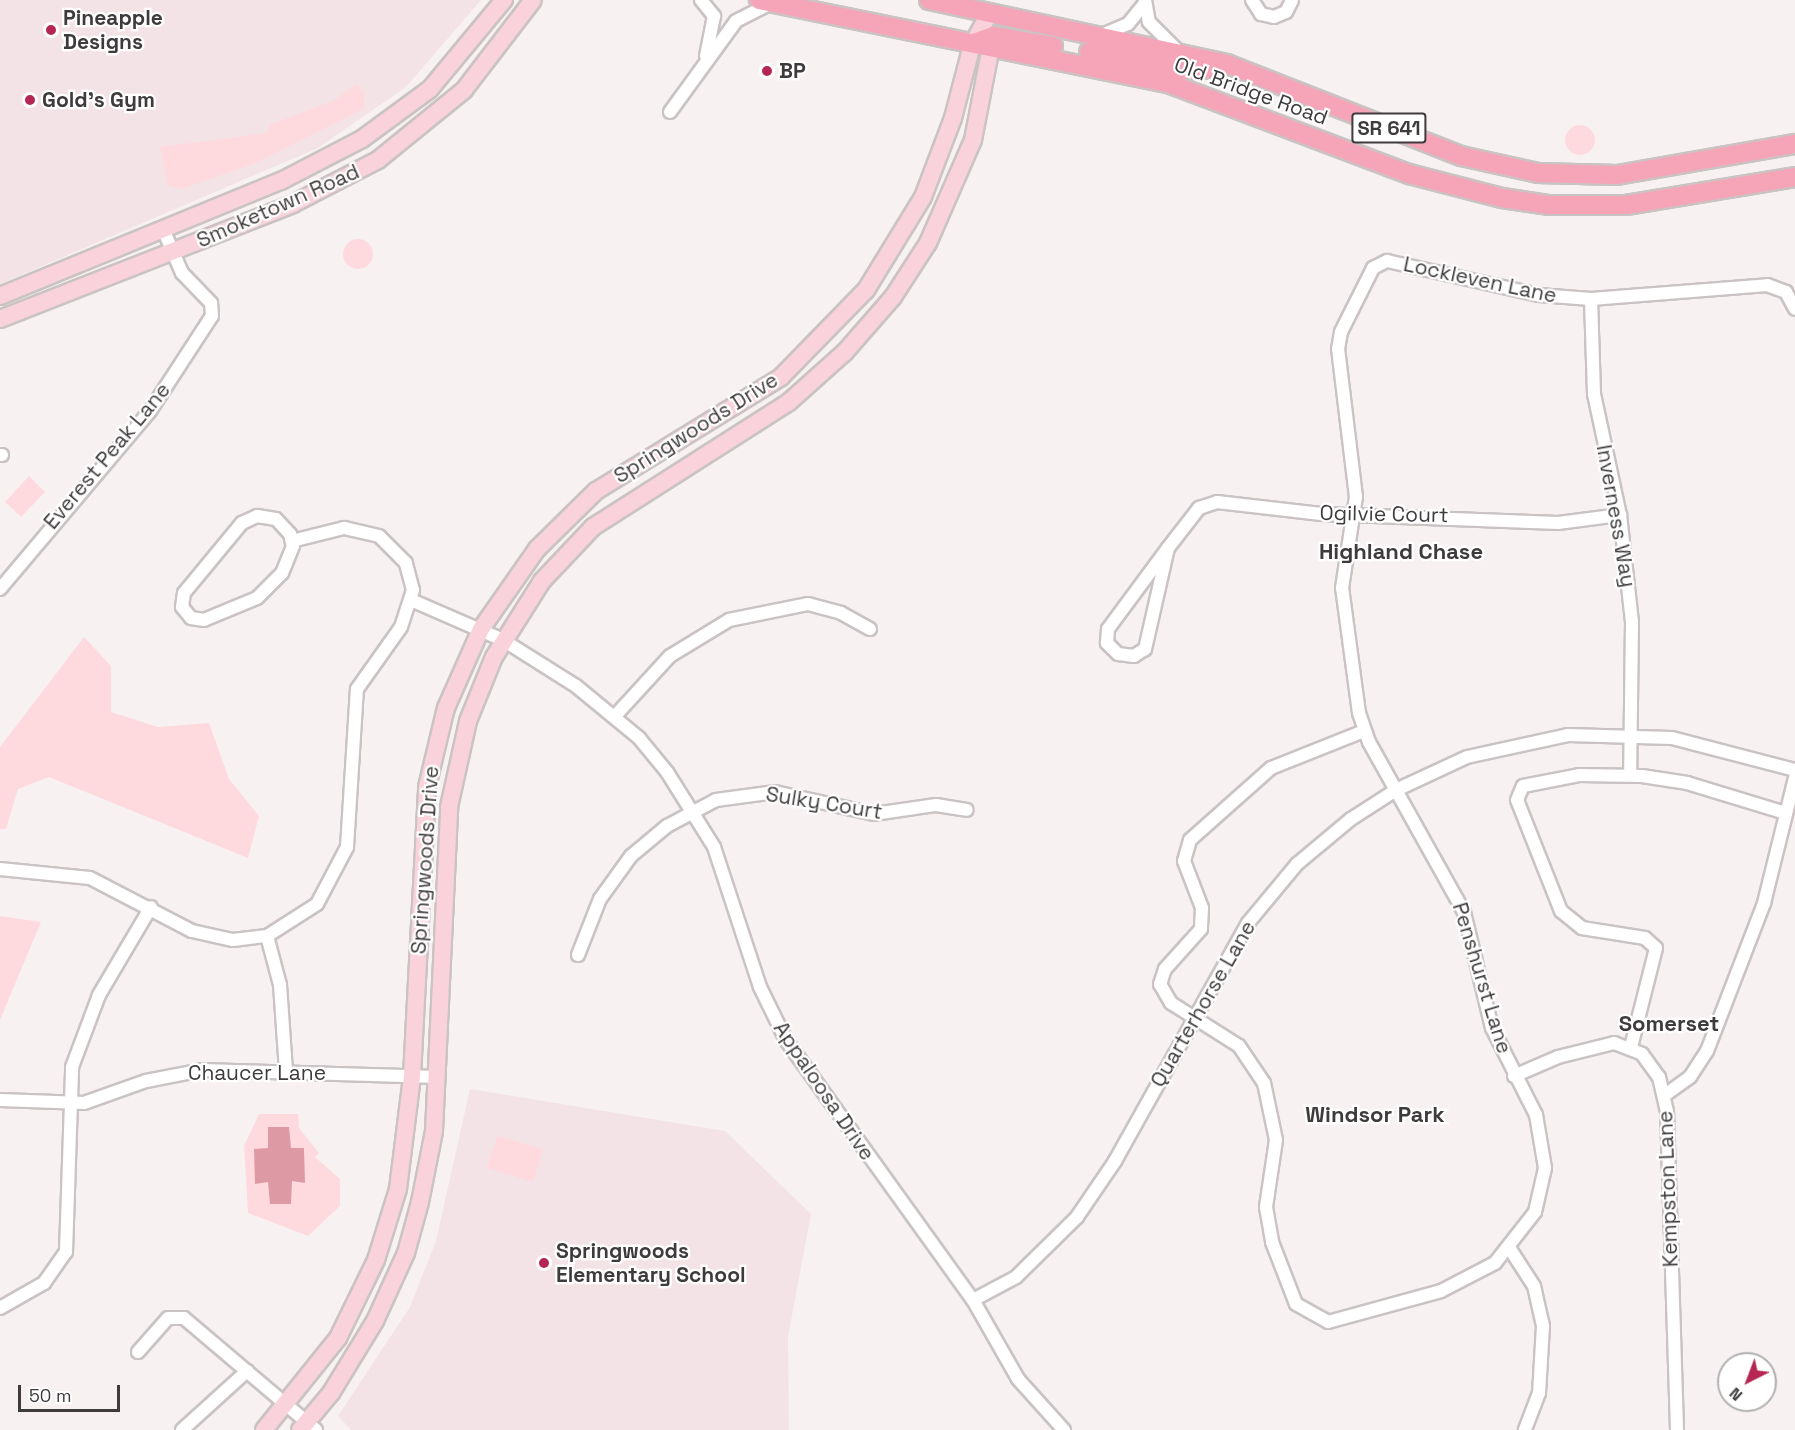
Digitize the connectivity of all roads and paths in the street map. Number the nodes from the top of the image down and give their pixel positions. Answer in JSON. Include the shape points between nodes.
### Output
{"nodes":[{"id":1,"x":504,"y":0,"type":"edge"},
{"id":2,"x":533,"y":0,"type":"edge"},
{"id":3,"x":701,"y":0,"type":"edge"},
{"id":4,"x":929,"y":0,"type":"edge"},
{"id":5,"x":1252,"y":0,"type":"edge"},
{"id":6,"x":1293,"y":0,"type":"edge"},
{"id":7,"x":1145,"y":1,"type":"edge"},
{"id":8,"x":765,"y":2,"type":"edge"},
{"id":9,"x":990,"y":13,"type":"junction"},
{"id":10,"x":1101,"y":35,"type":"junction"},
{"id":11,"x":994,"y":42,"type":"junction"},
{"id":12,"x":972,"y":45,"type":"junction"},
{"id":13,"x":1178,"y":51,"type":"junction"},
{"id":14,"x":706,"y":58,"type":"junction"},
{"id":15,"x":1238,"y":68,"type":"junction"},
{"id":16,"x":669,"y":112,"type":"dead end"},
{"id":17,"x":1795,"y":144,"type":"edge"},
{"id":18,"x":1795,"y":177,"type":"edge"},
{"id":19,"x":163,"y":229,"type":"junction"},
{"id":20,"x":172,"y":252,"type":"junction"},
{"id":21,"x":0,"y":296,"type":"edge"},
{"id":22,"x":1591,"y":299,"type":"junction"},
{"id":23,"x":1795,"y":309,"type":"edge"},
{"id":24,"x":0,"y":319,"type":"edge"},
{"id":25,"x":1354,"y":514,"type":"junction"},
{"id":26,"x":1620,"y":515,"type":"junction"},
{"id":27,"x":292,"y":541,"type":"junction"},
{"id":28,"x":1168,"y":548,"type":"junction"},
{"id":29,"x":0,"y":589,"type":"edge"},
{"id":30,"x":411,"y":600,"type":"junction"},
{"id":31,"x":481,"y":629,"type":"junction"},
{"id":32,"x":870,"y":629,"type":"dead end"},
{"id":33,"x":503,"y":640,"type":"junction"},
{"id":34,"x":615,"y":716,"type":"junction"},
{"id":35,"x":1364,"y":731,"type":"junction"},
{"id":36,"x":1632,"y":734,"type":"junction"},
{"id":37,"x":1795,"y":770,"type":"edge"},
{"id":38,"x":1630,"y":775,"type":"junction"},
{"id":39,"x":1795,"y":778,"type":"edge"},
{"id":40,"x":1396,"y":790,"type":"junction"},
{"id":41,"x":967,"y":810,"type":"dead end"},
{"id":42,"x":693,"y":811,"type":"junction"},
{"id":43,"x":1785,"y":813,"type":"junction"},
{"id":44,"x":0,"y":869,"type":"edge"},
{"id":45,"x":151,"y":907,"type":"junction"},
{"id":46,"x":267,"y":936,"type":"junction"},
{"id":47,"x":578,"y":955,"type":"dead end"},
{"id":48,"x":1195,"y":1015,"type":"junction"},
{"id":49,"x":1631,"y":1047,"type":"junction"},
{"id":50,"x":286,"y":1070,"type":"junction"},
{"id":51,"x":412,"y":1076,"type":"junction"},
{"id":52,"x":1514,"y":1076,"type":"junction"},
{"id":53,"x":438,"y":1077,"type":"junction"},
{"id":54,"x":1665,"y":1095,"type":"junction"},
{"id":55,"x":0,"y":1100,"type":"edge"},
{"id":56,"x":67,"y":1103,"type":"junction"},
{"id":57,"x":1510,"y":1249,"type":"junction"},
{"id":58,"x":973,"y":1300,"type":"junction"},
{"id":59,"x":0,"y":1308,"type":"edge"},
{"id":60,"x":138,"y":1352,"type":"dead end"},
{"id":61,"x":247,"y":1371,"type":"junction"},
{"id":62,"x":288,"y":1405,"type":"junction"},
{"id":63,"x":308,"y":1427,"type":"edge"},
{"id":64,"x":182,"y":1430,"type":"edge"},
{"id":65,"x":264,"y":1430,"type":"edge"},
{"id":66,"x":1064,"y":1430,"type":"edge"},
{"id":67,"x":1525,"y":1430,"type":"edge"},
{"id":68,"x":1677,"y":1430,"type":"edge"}],
"edges":[{"from":1,"to":19,"type":"street","name":"Smoketown Road","via":[[456,62],[399,115],[323,161]]},
{"from":2,"to":20,"type":"street","name":"Smoketown Road","via":[[464,90],[378,160],[293,204]]},
{"from":3,"to":14,"type":"street","via":[[714,16]]},
{"from":4,"to":9,"type":"main road","name":"Old Bridge Road","number":"SR 641"},
{"from":5,"to":6,"type":"street","via":[[1261,14],[1274,17],[1286,12]]},
{"from":7,"to":10,"type":"street","via":[[1128,24]]},
{"from":7,"to":13,"type":"street","via":[[1153,29]]},
{"from":8,"to":12,"type":"main road"},
{"from":8,"to":14,"type":"street","via":[[736,21]]},
{"from":9,"to":10,"type":"main road","name":"Old Bridge Road","number":"SR 641"},
{"from":9,"to":11,"type":"street","name":"Springwoods Drive"},
{"from":9,"to":12,"type":"street","name":"Springwoods Drive"},
{"from":10,"to":13,"type":"main road","name":"Old Bridge Road","number":"SR 641"},
{"from":11,"to":12,"type":"main road"},
{"from":11,"to":15,"type":"main road","via":[[1179,70]]},
{"from":11,"to":18,"type":"main road","name":"Old Bridge Road","number":"SR 641","via":[[1168,83],[1409,174],[1502,198],[1549,205],[1626,205]]},
{"from":11,"to":33,"type":"street","name":"Springwoods Drive","via":[[984,105],[953,190],[916,264],[870,325],[789,402],[593,527],[542,581]]},
{"from":12,"to":31,"type":"street","name":"Springwoods Drive","via":[[953,118],[923,197],[884,265],[855,304],[773,382],[596,491],[537,549]]},
{"from":13,"to":15,"type":"main road","name":"Old Bridge Road","number":"SR 641"},
{"from":14,"to":16,"type":"street"},
{"from":15,"to":17,"type":"main road","name":"Old Bridge Road","number":"SR 641","via":[[1461,156],[1538,173],[1645,172]]},
{"from":19,"to":20,"type":"street","name":"Everest Peak Lane"},
{"from":19,"to":21,"type":"street","name":"Smoketown Road"},
{"from":20,"to":24,"type":"street","name":"Smoketown Road"},
{"from":20,"to":29,"type":"street","name":"Everest Peak Lane","via":[[182,273],[211,303],[212,316],[150,411]]},
{"from":22,"to":23,"type":"street","name":"Lockleven Lane","via":[[1767,285],[1786,292]]},
{"from":22,"to":25,"type":"street","name":"Lockleven Lane","via":[[1539,295],[1387,261],[1372,268],[1338,350]]},
{"from":22,"to":26,"type":"street","name":"Inverness Way","via":[[1594,394]]},
{"from":25,"to":26,"type":"street","name":"Ogilvie Court","via":[[1558,523]]},
{"from":25,"to":28,"type":"street","name":"Ogilvie Court","via":[[1208,503]]},
{"from":25,"to":35,"type":"street","name":"Lockleven Lane","via":[[1342,588]]},
{"from":26,"to":36,"type":"street","name":"Inverness Way","via":[[1632,622]]},
{"from":27,"to":27,"type":"street","via":[[282,573],[257,598],[204,620],[185,614],[184,593],[248,519],[276,519]]},
{"from":27,"to":30,"type":"street","via":[[344,528],[379,536],[406,563]]},
{"from":28,"to":28,"type":"street","name":"Ogilvie Court","via":[[1108,628],[1107,643],[1118,654],[1134,656],[1145,649]]},
{"from":30,"to":31,"type":"street","name":"Appaloosa Drive"},
{"from":30,"to":46,"type":"street","via":[[401,627],[365,673],[352,707],[351,823],[339,871],[303,917]]},
{"from":31,"to":33,"type":"street","name":"Appaloosa Drive"},
{"from":31,"to":51,"type":"street","name":"Springwoods Drive","via":[[446,708],[427,787]]},
{"from":32,"to":34,"type":"street","via":[[841,613],[808,604],[729,620],[670,656]]},
{"from":33,"to":34,"type":"street","name":"Appaloosa Drive"},
{"from":33,"to":53,"type":"street","name":"Springwoods Drive","via":[[468,721],[449,807]]},
{"from":34,"to":42,"type":"street","name":"Appaloosa Drive","via":[[639,738]]},
{"from":35,"to":40,"type":"street","name":"Lockleven Lane"},
{"from":35,"to":48,"type":"street","name":"Penshurst Lane","via":[[1256,777],[1187,845],[1184,861],[1203,919],[1195,938],[1165,969],[1160,984],[1171,1003]]},
{"from":36,"to":37,"type":"street","name":"Quarterhorse Lane","via":[[1702,744]]},
{"from":36,"to":38,"type":"street","name":"Inverness Way"},
{"from":36,"to":40,"type":"street","name":"Quarterhorse Lane","via":[[1568,735],[1503,747]]},
{"from":38,"to":43,"type":"street","via":[[1687,783]]},
{"from":38,"to":49,"type":"street","via":[[1529,782],[1517,800],[1562,911],[1570,921],[1592,931],[1645,938],[1656,948]]},
{"from":39,"to":43,"type":"street"},
{"from":40,"to":48,"type":"street","name":"Quarterhorse Lane","via":[[1320,843],[1271,893],[1227,956]]},
{"from":40,"to":52,"type":"street","name":"Penshurst Lane","via":[[1464,912],[1492,1028]]},
{"from":41,"to":42,"type":"street","name":"Sulky Court","via":[[936,805],[874,814],[775,792],[734,795]]},
{"from":42,"to":47,"type":"street","name":"Sulky Court","via":[[642,844],[620,869],[600,899]]},
{"from":42,"to":58,"type":"street","name":"Appaloosa Drive","via":[[714,848],[760,987],[786,1040]]},
{"from":43,"to":54,"type":"street","via":[[1764,903],[1707,1051],[1690,1077]]},
{"from":44,"to":45,"type":"street","via":[[90,878]]},
{"from":45,"to":46,"type":"street","via":[[212,937]]},
{"from":45,"to":56,"type":"street","via":[[99,995],[72,1067]]},
{"from":46,"to":50,"type":"street","via":[[280,985]]},
{"from":48,"to":57,"type":"street","name":"Penshurst Lane","via":[[1239,1046],[1264,1083],[1276,1140],[1268,1226],[1293,1300],[1305,1313],[1328,1322],[1412,1301],[1469,1278]]},
{"from":48,"to":58,"type":"street","name":"Quarterhorse Lane","via":[[1115,1161],[1077,1217],[1016,1277]]},
{"from":49,"to":52,"type":"street","via":[[1601,1043]]},
{"from":49,"to":54,"type":"street","name":"Kempston Lane","via":[[1650,1063]]},
{"from":50,"to":51,"type":"street","name":"Chaucer Lane"},
{"from":50,"to":56,"type":"street","name":"Chaucer Lane","via":[[174,1074],[97,1100]]},
{"from":51,"to":53,"type":"street","name":"Chaucer Lane"},
{"from":51,"to":62,"type":"street","name":"Springwoods Drive","via":[[407,1149],[376,1260],[338,1338]]},
{"from":52,"to":57,"type":"street","name":"Penshurst Lane","via":[[1540,1128],[1545,1168],[1535,1212]]},
{"from":53,"to":63,"type":"street","name":"Springwoods Drive","via":[[431,1151],[406,1252],[352,1361]]},
{"from":54,"to":68,"type":"street","name":"Kempston Lane"},
{"from":55,"to":56,"type":"street","name":"Chaucer Lane"},
{"from":56,"to":59,"type":"street","via":[[66,1252],[44,1283]]},
{"from":57,"to":67,"type":"street","via":[[1534,1287],[1543,1326],[1539,1393]]},
{"from":58,"to":66,"type":"street","name":"Appaloosa Drive","via":[[1018,1379]]},
{"from":60,"to":61,"type":"street","via":[[168,1318],[177,1316]]},
{"from":61,"to":62,"type":"street"},
{"from":61,"to":64,"type":"street"},
{"from":62,"to":63,"type":"street"},
{"from":62,"to":65,"type":"street","name":"Springwoods Drive"}]}
